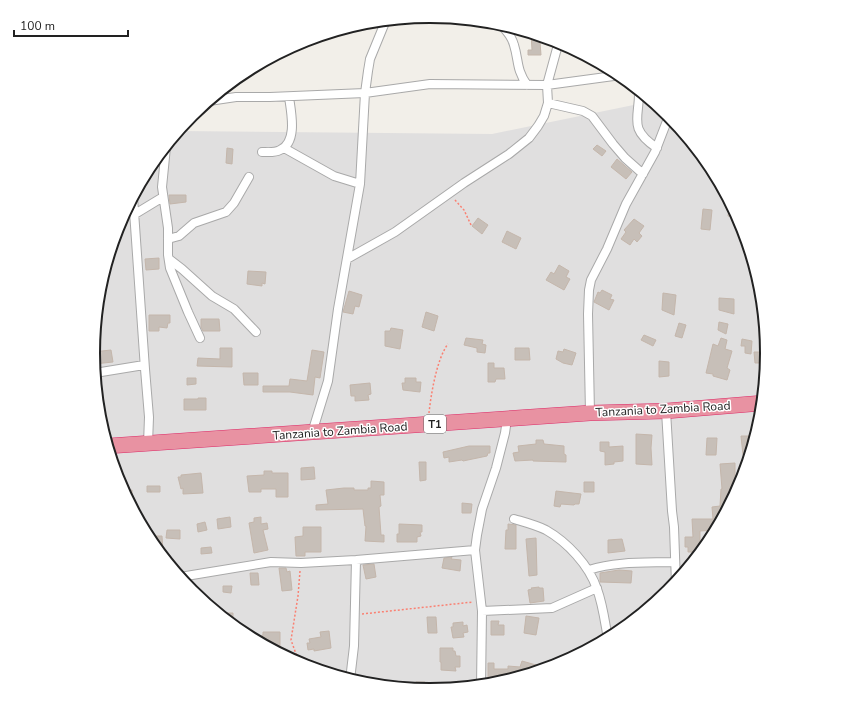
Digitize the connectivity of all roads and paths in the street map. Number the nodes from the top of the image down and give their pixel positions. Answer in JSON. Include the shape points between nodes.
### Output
{"nodes":[{"id":1,"x":383,"y":27,"type":"edge"},
{"id":2,"x":508,"y":32,"type":"edge"},
{"id":3,"x":557,"y":48,"type":"edge"},
{"id":4,"x":610,"y":76,"type":"edge"},
{"id":5,"x":527,"y":84,"type":"junction"},
{"id":6,"x":547,"y":85,"type":"junction"},
{"id":7,"x":365,"y":93,"type":"junction"},
{"id":8,"x":289,"y":97,"type":"junction"},
{"id":9,"x":638,"y":97,"type":"edge"},
{"id":10,"x":219,"y":100,"type":"edge"},
{"id":11,"x":548,"y":103,"type":"junction"},
{"id":12,"x":666,"y":123,"type":"edge"},
{"id":13,"x":284,"y":148,"type":"junction"},
{"id":14,"x":657,"y":148,"type":"junction"},
{"id":15,"x":262,"y":152,"type":"dead end"},
{"id":16,"x":165,"y":156,"type":"edge"},
{"id":17,"x":643,"y":174,"type":"junction"},
{"id":18,"x":249,"y":177,"type":"dead end"},
{"id":19,"x":360,"y":184,"type":"junction"},
{"id":20,"x":449,"y":194,"type":"junction"},
{"id":21,"x":164,"y":197,"type":"junction"},
{"id":22,"x":134,"y":207,"type":"edge"},
{"id":23,"x":135,"y":214,"type":"junction"},
{"id":24,"x":471,"y":224,"type":"dead end"},
{"id":25,"x":168,"y":239,"type":"junction"},
{"id":26,"x":169,"y":259,"type":"junction"},
{"id":27,"x":347,"y":259,"type":"junction"},
{"id":28,"x":256,"y":332,"type":"dead end"},
{"id":29,"x":200,"y":338,"type":"dead end"},
{"id":30,"x":448,"y":344,"type":"dead end"},
{"id":31,"x":144,"y":365,"type":"junction"},
{"id":32,"x":101,"y":371,"type":"edge"},
{"id":33,"x":757,"y":403,"type":"edge"},
{"id":34,"x":666,"y":411,"type":"junction"},
{"id":35,"x":590,"y":413,"type":"junction"},
{"id":36,"x":507,"y":419,"type":"junction"},
{"id":37,"x":429,"y":425,"type":"junction"},
{"id":38,"x":312,"y":433,"type":"junction"},
{"id":39,"x":148,"y":444,"type":"junction"},
{"id":40,"x":113,"y":446,"type":"edge"},
{"id":41,"x":514,"y":519,"type":"dead end"},
{"id":42,"x":475,"y":550,"type":"junction"},
{"id":43,"x":356,"y":560,"type":"junction"},
{"id":44,"x":675,"y":562,"type":"junction"},
{"id":45,"x":300,"y":563,"type":"junction"},
{"id":46,"x":589,"y":570,"type":"junction"},
{"id":47,"x":676,"y":575,"type":"edge"},
{"id":48,"x":187,"y":576,"type":"edge"},
{"id":49,"x":597,"y":588,"type":"junction"},
{"id":50,"x":480,"y":602,"type":"junction"},
{"id":51,"x":482,"y":611,"type":"junction"},
{"id":52,"x":356,"y":614,"type":"junction"},
{"id":53,"x":607,"y":633,"type":"edge"},
{"id":54,"x":297,"y":656,"type":"edge"},
{"id":55,"x":351,"y":674,"type":"edge"},
{"id":56,"x":481,"y":680,"type":"edge"}],
"edges":[{"from":1,"to":7,"type":"street","via":[[370,59]]},
{"from":2,"to":5,"type":"street","via":[[514,43],[520,74]]},
{"from":3,"to":6,"type":"street"},
{"from":4,"to":6,"type":"street"},
{"from":5,"to":6,"type":"street"},
{"from":5,"to":7,"type":"street","via":[[430,84]]},
{"from":6,"to":11,"type":"street"},
{"from":7,"to":8,"type":"street"},
{"from":7,"to":19,"type":"street"},
{"from":8,"to":10,"type":"street"},
{"from":8,"to":13,"type":"street","via":[[293,122],[288,144]]},
{"from":9,"to":14,"type":"street","via":[[637,126],[648,142]]},
{"from":11,"to":17,"type":"street","via":[[583,111],[592,116],[624,158]]},
{"from":11,"to":20,"type":"street","via":[[544,116],[529,138]]},
{"from":12,"to":14,"type":"street"},
{"from":13,"to":15,"type":"street","via":[[279,151]]},
{"from":13,"to":19,"type":"street","via":[[334,176]]},
{"from":14,"to":17,"type":"street"},
{"from":16,"to":21,"type":"street","via":[[162,187]]},
{"from":17,"to":35,"type":"street","via":[[626,204],[591,280],[588,314]]},
{"from":18,"to":25,"type":"street","via":[[226,212],[194,223],[179,236]]},
{"from":19,"to":27,"type":"street"},
{"from":20,"to":24,"type":"path","via":[[464,210]]},
{"from":20,"to":27,"type":"street","via":[[394,232]]},
{"from":21,"to":23,"type":"street"},
{"from":21,"to":25,"type":"street"},
{"from":22,"to":23,"type":"street"},
{"from":23,"to":31,"type":"street"},
{"from":25,"to":26,"type":"street"},
{"from":26,"to":28,"type":"street","via":[[212,296],[234,309]]},
{"from":26,"to":29,"type":"street","via":[[173,277]]},
{"from":27,"to":38,"type":"street","via":[[328,381]]},
{"from":30,"to":37,"type":"path","via":[[439,361],[430,403]]},
{"from":31,"to":32,"type":"street"},
{"from":31,"to":39,"type":"street"},
{"from":33,"to":34,"type":"highway","name":"Tanzania to Zambia Road","number":"T1"},
{"from":34,"to":35,"type":"highway","name":"Tanzania to Zambia Road","number":"T1"},
{"from":34,"to":44,"type":"street"},
{"from":35,"to":36,"type":"highway","name":"Tanzania to Zambia Road","number":"T1"},
{"from":36,"to":37,"type":"highway","name":"Tanzania to Zambia Road","number":"T1"},
{"from":36,"to":42,"type":"street","via":[[496,468],[482,509]]},
{"from":37,"to":38,"type":"highway","name":"Tanzania to Zambia Road","number":"T1"},
{"from":38,"to":39,"type":"highway","name":"Tanzania to Zambia Road","number":"T1"},
{"from":39,"to":40,"type":"highway","name":"Tanzania to Zambia Road","number":"T1"},
{"from":41,"to":46,"type":"street","via":[[546,530],[575,553]]},
{"from":42,"to":43,"type":"street"},
{"from":42,"to":50,"type":"street"},
{"from":43,"to":45,"type":"street"},
{"from":43,"to":52,"type":"street"},
{"from":44,"to":46,"type":"street","via":[[607,564]]},
{"from":44,"to":47,"type":"street"},
{"from":45,"to":48,"type":"street","via":[[271,562]]},
{"from":45,"to":54,"type":"path","via":[[291,640]]},
{"from":46,"to":49,"type":"street"},
{"from":49,"to":51,"type":"street","via":[[552,608]]},
{"from":49,"to":53,"type":"street"},
{"from":50,"to":51,"type":"street"},
{"from":50,"to":52,"type":"path"},
{"from":51,"to":56,"type":"street"},
{"from":52,"to":55,"type":"street"}]}
